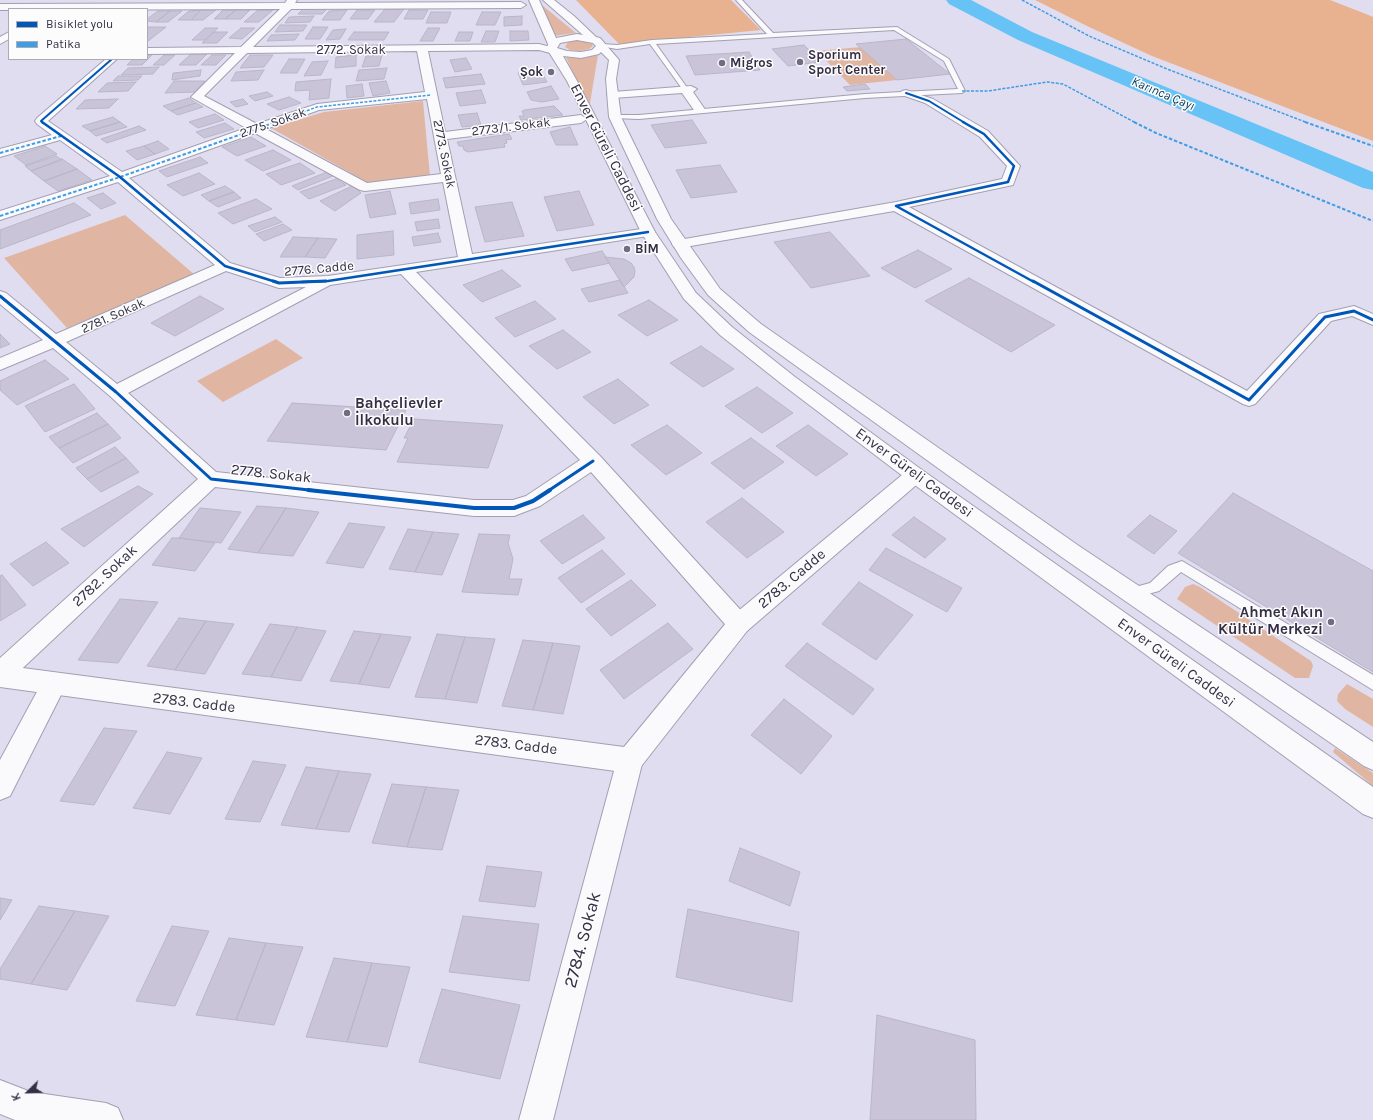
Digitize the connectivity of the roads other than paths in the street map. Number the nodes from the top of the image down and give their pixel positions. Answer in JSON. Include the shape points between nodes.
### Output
{"nodes":[{"id":1,"x":67,"y":0,"type":"edge"},
{"id":2,"x":173,"y":0,"type":"edge"},
{"id":3,"x":534,"y":0,"type":"edge"},
{"id":4,"x":548,"y":0,"type":"edge"},
{"id":5,"x":739,"y":0,"type":"edge"},
{"id":6,"x":290,"y":3,"type":"edge"},
{"id":7,"x":420,"y":3,"type":"edge"},
{"id":8,"x":521,"y":5,"type":"dead end"},
{"id":9,"x":162,"y":7,"type":"junction"},
{"id":10,"x":0,"y":8,"type":"edge"},
{"id":11,"x":54,"y":8,"type":"edge"},
{"id":12,"x":772,"y":36,"type":"junction"},
{"id":13,"x":597,"y":42,"type":"junction"},
{"id":14,"x":652,"y":42,"type":"junction"},
{"id":15,"x":549,"y":47,"type":"junction"},
{"id":16,"x":422,"y":49,"type":"junction"},
{"id":17,"x":245,"y":50,"type":"junction"},
{"id":18,"x":148,"y":51,"type":"edge"},
{"id":19,"x":111,"y":60,"type":"edge"},
{"id":20,"x":688,"y":89,"type":"junction"},
{"id":21,"x":906,"y":94,"type":"junction"},
{"id":22,"x":431,"y":95,"type":"junction"},
{"id":23,"x":613,"y":95,"type":"junction"},
{"id":24,"x":700,"y":111,"type":"junction"},
{"id":25,"x":615,"y":118,"type":"junction"},
{"id":26,"x":581,"y":119,"type":"dead end"},
{"id":27,"x":254,"y":129,"type":"junction"},
{"id":28,"x":61,"y":136,"type":"junction"},
{"id":29,"x":440,"y":136,"type":"junction"},
{"id":30,"x":0,"y":153,"type":"edge"},
{"id":31,"x":449,"y":176,"type":"junction"},
{"id":32,"x":120,"y":177,"type":"junction"},
{"id":33,"x":896,"y":206,"type":"junction"},
{"id":34,"x":0,"y":216,"type":"edge"},
{"id":35,"x":648,"y":232,"type":"junction"},
{"id":36,"x":679,"y":244,"type":"junction"},
{"id":37,"x":466,"y":260,"type":"junction"},
{"id":38,"x":225,"y":266,"type":"junction"},
{"id":39,"x":404,"y":269,"type":"junction"},
{"id":40,"x":328,"y":281,"type":"junction"},
{"id":41,"x":0,"y":296,"type":"edge"},
{"id":42,"x":1373,"y":320,"type":"edge"},
{"id":43,"x":55,"y":341,"type":"junction"},
{"id":44,"x":0,"y":365,"type":"edge"},
{"id":45,"x":116,"y":392,"type":"junction"},
{"id":46,"x":593,"y":461,"type":"junction"},
{"id":47,"x":914,"y":475,"type":"junction"},
{"id":48,"x":211,"y":479,"type":"junction"},
{"id":49,"x":1133,"y":593,"type":"junction"},
{"id":50,"x":739,"y":624,"type":"junction"},
{"id":51,"x":0,"y":673,"type":"edge"},
{"id":52,"x":0,"y":676,"type":"edge"},
{"id":53,"x":1373,"y":683,"type":"edge"},
{"id":54,"x":54,"y":685,"type":"junction"},
{"id":55,"x":1373,"y":757,"type":"edge"},
{"id":56,"x":630,"y":760,"type":"junction"},
{"id":57,"x":0,"y":787,"type":"edge"},
{"id":58,"x":1373,"y":804,"type":"edge"},
{"id":59,"x":0,"y":1097,"type":"edge"},
{"id":60,"x":106,"y":1120,"type":"edge"},
{"id":61,"x":536,"y":1120,"type":"edge"}],
"edges":[{"from":1,"to":11,"type":"street"},
{"from":2,"to":9,"type":"street"},
{"from":3,"to":15,"type":"street","name":"Enver Güreli Caddesi"},
{"from":4,"to":13,"type":"street","name":"Enver Güreli Caddesi"},
{"from":5,"to":12,"type":"lane"},
{"from":6,"to":7,"type":"street"},
{"from":6,"to":9,"type":"street"},
{"from":6,"to":17,"type":"street"},
{"from":7,"to":8,"type":"street"},
{"from":9,"to":11,"type":"street"},
{"from":10,"to":11,"type":"street"},
{"from":12,"to":14,"type":"lane"},
{"from":12,"to":21,"type":"lane","via":[[895,28],[947,60],[962,91]]},
{"from":13,"to":14,"type":"lane","via":[[617,47]]},
{"from":13,"to":15,"type":"street","via":[[569,38]]},
{"from":13,"to":15,"type":"street","via":[[595,52],[581,55],[566,54]]},
{"from":13,"to":23,"type":"street","name":"Enver Güreli Caddesi","via":[[614,60]]},
{"from":14,"to":20,"type":"lane"},
{"from":15,"to":16,"type":"street","name":"2772. Sokak"},
{"from":15,"to":35,"type":"street","name":"Enver Güreli Caddesi","via":[[576,88]]},
{"from":16,"to":17,"type":"street","name":"2772. Sokak"},
{"from":16,"to":22,"type":"street","name":"2773. Sokak"},
{"from":17,"to":18,"type":"street","name":"2772. Sokak"},
{"from":17,"to":27,"type":"street","via":[[197,97]]},
{"from":19,"to":28,"type":"street","name":"2776. Cadde","via":[[41,121]]},
{"from":20,"to":23,"type":"street"},
{"from":20,"to":24,"type":"street"},
{"from":21,"to":24,"type":"lane","via":[[834,95]]},
{"from":21,"to":33,"type":"street","via":[[929,101],[984,134],[1014,166],[1008,182]]},
{"from":22,"to":27,"type":"street","name":"2775. Sokak","via":[[317,107]]},
{"from":22,"to":29,"type":"street","name":"2773. Sokak"},
{"from":23,"to":25,"type":"street","name":"Enver Güreli Caddesi"},
{"from":24,"to":25,"type":"lane"},
{"from":25,"to":36,"type":"street","name":"Enver Güreli Caddesi","via":[[664,219]]},
{"from":26,"to":29,"type":"street","name":"2773/1. Sokak"},
{"from":27,"to":31,"type":"street","via":[[365,187]]},
{"from":27,"to":32,"type":"street","name":"2775. Sokak"},
{"from":28,"to":30,"type":"street"},
{"from":28,"to":32,"type":"street","name":"2776. Cadde"},
{"from":29,"to":31,"type":"street","name":"2773. Sokak"},
{"from":31,"to":37,"type":"street","name":"2773. Sokak"},
{"from":32,"to":34,"type":"street","name":"2775. Sokak"},
{"from":32,"to":38,"type":"street","name":"2776. Cadde"},
{"from":33,"to":36,"type":"street"},
{"from":33,"to":42,"type":"street","via":[[1249,400],[1325,317],[1354,311]]},
{"from":35,"to":37,"type":"street","name":"2776. Cadde"},
{"from":35,"to":47,"type":"street","name":"Enver Güreli Caddesi","via":[[690,296],[726,331]]},
{"from":36,"to":49,"type":"street","name":"Enver Güreli Caddesi","via":[[714,292],[755,328],[1064,548]]},
{"from":37,"to":39,"type":"street","name":"2776. Cadde"},
{"from":38,"to":40,"type":"street","name":"2776. Cadde","via":[[279,283]]},
{"from":38,"to":43,"type":"street","name":"2781. Sokak"},
{"from":39,"to":40,"type":"street","name":"2776. Cadde"},
{"from":39,"to":46,"type":"street"},
{"from":40,"to":45,"type":"street"},
{"from":41,"to":43,"type":"street","name":"2778. Sokak"},
{"from":43,"to":44,"type":"street","name":"2781. Sokak"},
{"from":43,"to":45,"type":"street","name":"2778. Sokak"},
{"from":45,"to":48,"type":"street","name":"2778. Sokak"},
{"from":46,"to":48,"type":"street","name":"2778. Sokak","via":[[533,501],[514,508],[474,508]]},
{"from":46,"to":50,"type":"street"},
{"from":47,"to":50,"type":"street","name":"2783. Cadde"},
{"from":47,"to":58,"type":"street","name":"Enver Güreli Caddesi"},
{"from":48,"to":51,"type":"street","name":"2782. Sokak"},
{"from":49,"to":53,"type":"lane","via":[[1154,587],[1173,570],[1182,566]]},
{"from":49,"to":55,"type":"street","name":"Enver Güreli Caddesi"},
{"from":50,"to":56,"type":"street","name":"2783. Cadde"},
{"from":52,"to":54,"type":"street","name":"2783. Cadde"},
{"from":54,"to":56,"type":"street","name":"2783. Cadde"},
{"from":54,"to":57,"type":"street"},
{"from":56,"to":61,"type":"street","name":"2784. Sokak"},
{"from":59,"to":60,"type":"street","via":[[31,1108]]}]}
